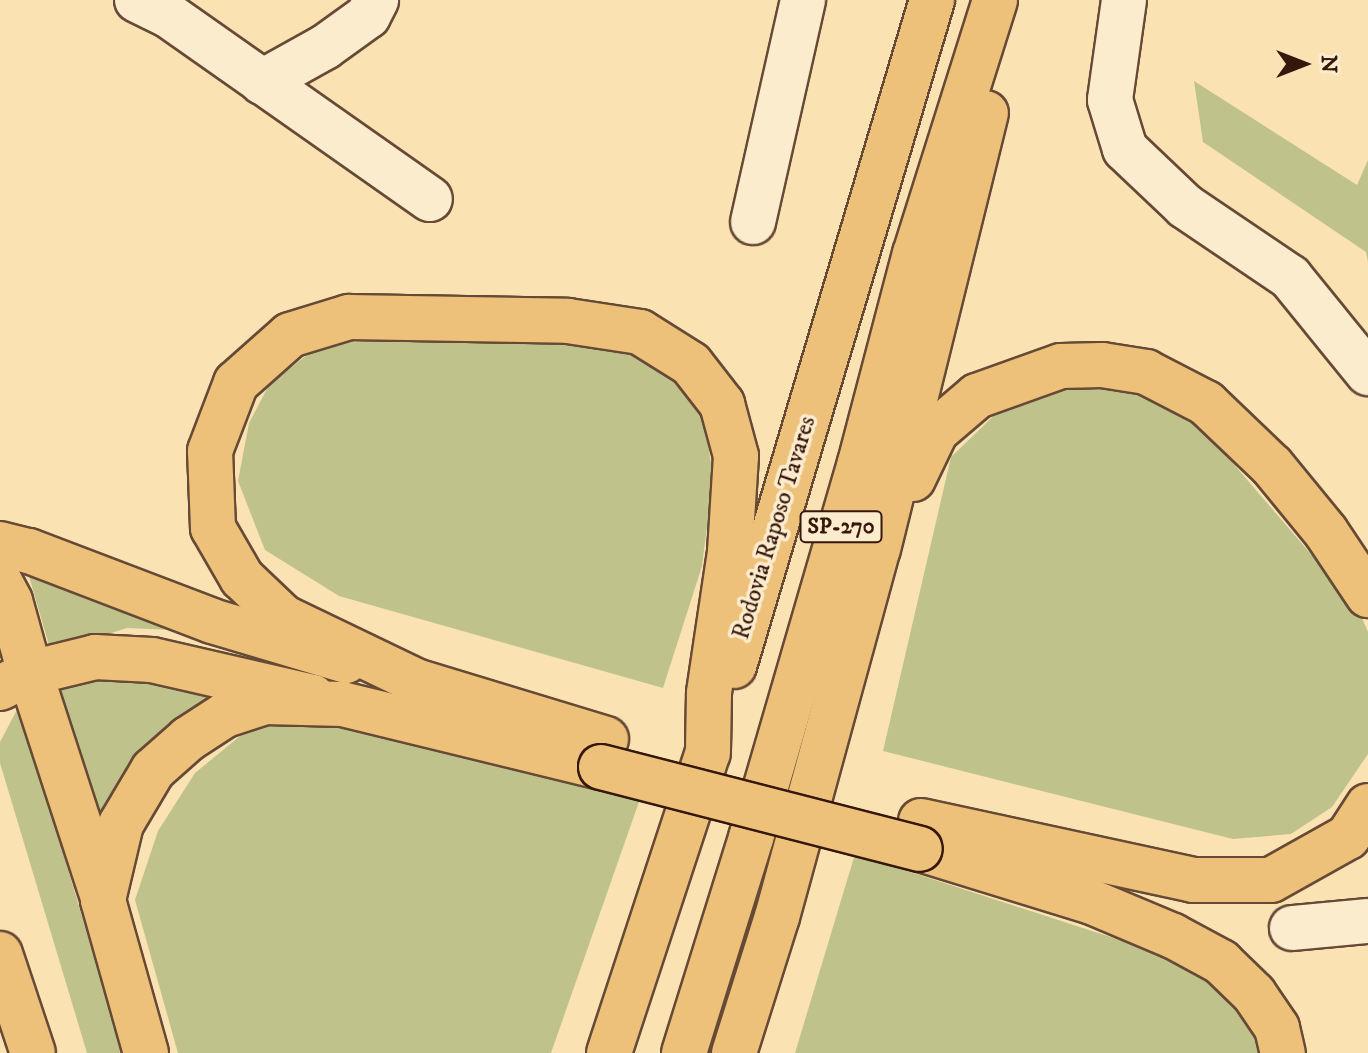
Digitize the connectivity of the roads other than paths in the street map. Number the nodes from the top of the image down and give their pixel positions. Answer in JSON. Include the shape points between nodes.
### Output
{"nodes":[{"id":1,"x":137,"y":0,"type":"edge"},
{"id":2,"x":376,"y":0,"type":"edge"},
{"id":3,"x":803,"y":0,"type":"edge"},
{"id":4,"x":932,"y":0,"type":"edge"},
{"id":5,"x":995,"y":0,"type":"edge"},
{"id":6,"x":1010,"y":0,"type":"edge"},
{"id":7,"x":1124,"y":0,"type":"edge"},
{"id":8,"x":262,"y":82,"type":"junction"},
{"id":9,"x":430,"y":199,"type":"dead end"},
{"id":10,"x":753,"y":222,"type":"dead end"},
{"id":11,"x":1368,"y":373,"type":"edge"},
{"id":12,"x":10,"y":541,"type":"edge"},
{"id":13,"x":878,"y":549,"type":"junction"},
{"id":14,"x":0,"y":582,"type":"edge"},
{"id":15,"x":1368,"y":595,"type":"edge"},
{"id":16,"x":15,"y":680,"type":"edge"},
{"id":17,"x":418,"y":682,"type":"junction"},
{"id":18,"x":342,"y":704,"type":"junction"},
{"id":19,"x":604,"y":753,"type":"junction"},
{"id":20,"x":708,"y":753,"type":"junction"},
{"id":21,"x":1368,"y":806,"type":"edge"},
{"id":22,"x":920,"y":835,"type":"junction"},
{"id":23,"x":103,"y":900,"type":"junction"},
{"id":24,"x":1368,"y":921,"type":"edge"},
{"id":25,"x":1292,"y":928,"type":"dead end"},
{"id":26,"x":0,"y":954,"type":"edge"},
{"id":27,"x":629,"y":993,"type":"junction"},
{"id":28,"x":735,"y":1051,"type":"edge"},
{"id":29,"x":33,"y":1053,"type":"edge"},
{"id":30,"x":146,"y":1053,"type":"edge"},
{"id":31,"x":580,"y":1053,"type":"edge"},
{"id":32,"x":609,"y":1053,"type":"edge"},
{"id":33,"x":684,"y":1053,"type":"edge"},
{"id":34,"x":1283,"y":1053,"type":"edge"}],
"edges":[{"from":1,"to":8,"type":"street","via":[[168,15]]},
{"from":2,"to":8,"type":"street","via":[[368,16],[325,47]]},
{"from":3,"to":10,"type":"street"},
{"from":4,"to":20,"type":"main road","name":"Rodovia Raposo Tavares","number":"SP-270"},
{"from":5,"to":33,"type":"main road","number":"SP-270","via":[[915,254],[856,478]]},
{"from":6,"to":13,"type":"main road","via":[[969,190]]},
{"from":7,"to":11,"type":"street","via":[[1110,100],[1125,149],[1185,206],[1290,277]]},
{"from":8,"to":9,"type":"street"},
{"from":12,"to":17,"type":"main road","via":[[212,621]]},
{"from":13,"to":15,"type":"main road","via":[[936,431],[977,396],[1061,366],[1102,365],[1146,372],[1206,403],[1272,466]]},
{"from":13,"to":28,"type":"main road"},
{"from":14,"to":16,"type":"main road","via":[[10,601]]},
{"from":16,"to":18,"type":"main road","via":[[95,657],[152,660]]},
{"from":16,"to":23,"type":"main road"},
{"from":17,"to":19,"type":"main road"},
{"from":17,"to":20,"type":"main road","via":[[283,617],[242,578],[213,528],[210,451],[236,383],[290,335],[349,317],[568,321],[640,332],[691,364],[722,404],[736,456],[730,552],[709,693]]},
{"from":18,"to":19,"type":"main road"},
{"from":18,"to":23,"type":"main road","via":[[265,702],[225,715],[188,739],[153,770],[121,824]]},
{"from":19,"to":22,"type":"main road","bridge":true},
{"from":20,"to":27,"type":"main road","name":"Rodovia Raposo Tavares","number":"SP-270"},
{"from":21,"to":22,"type":"main road","via":[[1348,837],[1271,880],[1193,880]]},
{"from":22,"to":34,"type":"main road","via":[[1173,936],[1221,962],[1254,994],[1277,1028]]},
{"from":23,"to":30,"type":"main road"},
{"from":24,"to":25,"type":"street"},
{"from":26,"to":29,"type":"main road"},
{"from":27,"to":31,"type":"main road"},
{"from":27,"to":32,"type":"main road","name":"Rodovia Raposo Tavares","number":"SP-270"}]}
